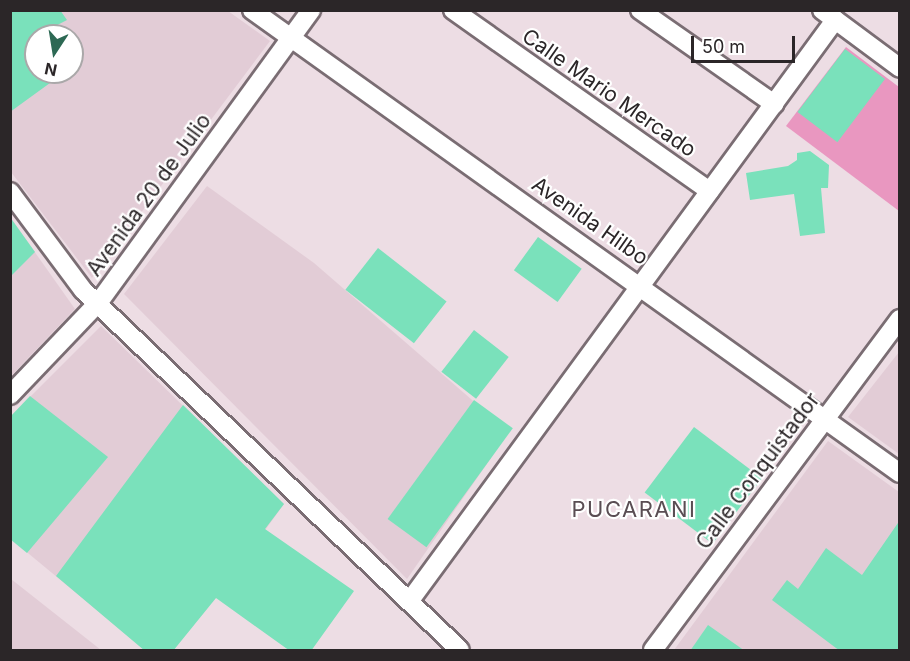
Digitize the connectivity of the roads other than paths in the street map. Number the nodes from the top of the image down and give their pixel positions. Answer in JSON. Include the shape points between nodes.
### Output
{"nodes":[{"id":1,"x":252,"y":10,"type":"edge"},
{"id":2,"x":310,"y":10,"type":"edge"},
{"id":3,"x":453,"y":10,"type":"edge"},
{"id":4,"x":640,"y":10,"type":"edge"},
{"id":5,"x":829,"y":15,"type":"edge"},
{"id":6,"x":289,"y":39,"type":"junction"},
{"id":7,"x":900,"y":68,"type":"edge"},
{"id":8,"x":774,"y":105,"type":"junction"},
{"id":9,"x":710,"y":191,"type":"junction"},
{"id":10,"x":10,"y":192,"type":"edge"},
{"id":11,"x":642,"y":285,"type":"junction"},
{"id":12,"x":99,"y":302,"type":"junction"},
{"id":13,"x":900,"y":319,"type":"edge"},
{"id":14,"x":10,"y":395,"type":"edge"},
{"id":15,"x":826,"y":419,"type":"junction"},
{"id":16,"x":900,"y":473,"type":"edge"},
{"id":17,"x":411,"y":599,"type":"junction"},
{"id":18,"x":460,"y":651,"type":"edge"},
{"id":19,"x":653,"y":651,"type":"edge"}],
"edges":[{"from":1,"to":6,"type":"street","name":"Avenida Hilbo"},
{"from":2,"to":6,"type":"street","name":"Avenida 20 de Julio"},
{"from":3,"to":9,"type":"street","name":"Calle Mario Mercado"},
{"from":4,"to":8,"type":"street"},
{"from":5,"to":7,"type":"street"},
{"from":5,"to":8,"type":"street"},
{"from":6,"to":11,"type":"street","name":"Avenida Hilbo"},
{"from":6,"to":12,"type":"street","name":"Avenida 20 de Julio"},
{"from":8,"to":9,"type":"street"},
{"from":9,"to":11,"type":"street"},
{"from":10,"to":12,"type":"street","via":[[83,290]]},
{"from":11,"to":15,"type":"street","name":"Avenida Hilbo"},
{"from":11,"to":17,"type":"street"},
{"from":12,"to":14,"type":"street","name":"Avenida 20 de Julio"},
{"from":12,"to":17,"type":"street"},
{"from":13,"to":15,"type":"street","name":"Calle Conquistador"},
{"from":15,"to":16,"type":"street","name":"Avenida Hilbo"},
{"from":15,"to":19,"type":"street","name":"Calle Conquistador"},
{"from":17,"to":18,"type":"street"}]}
